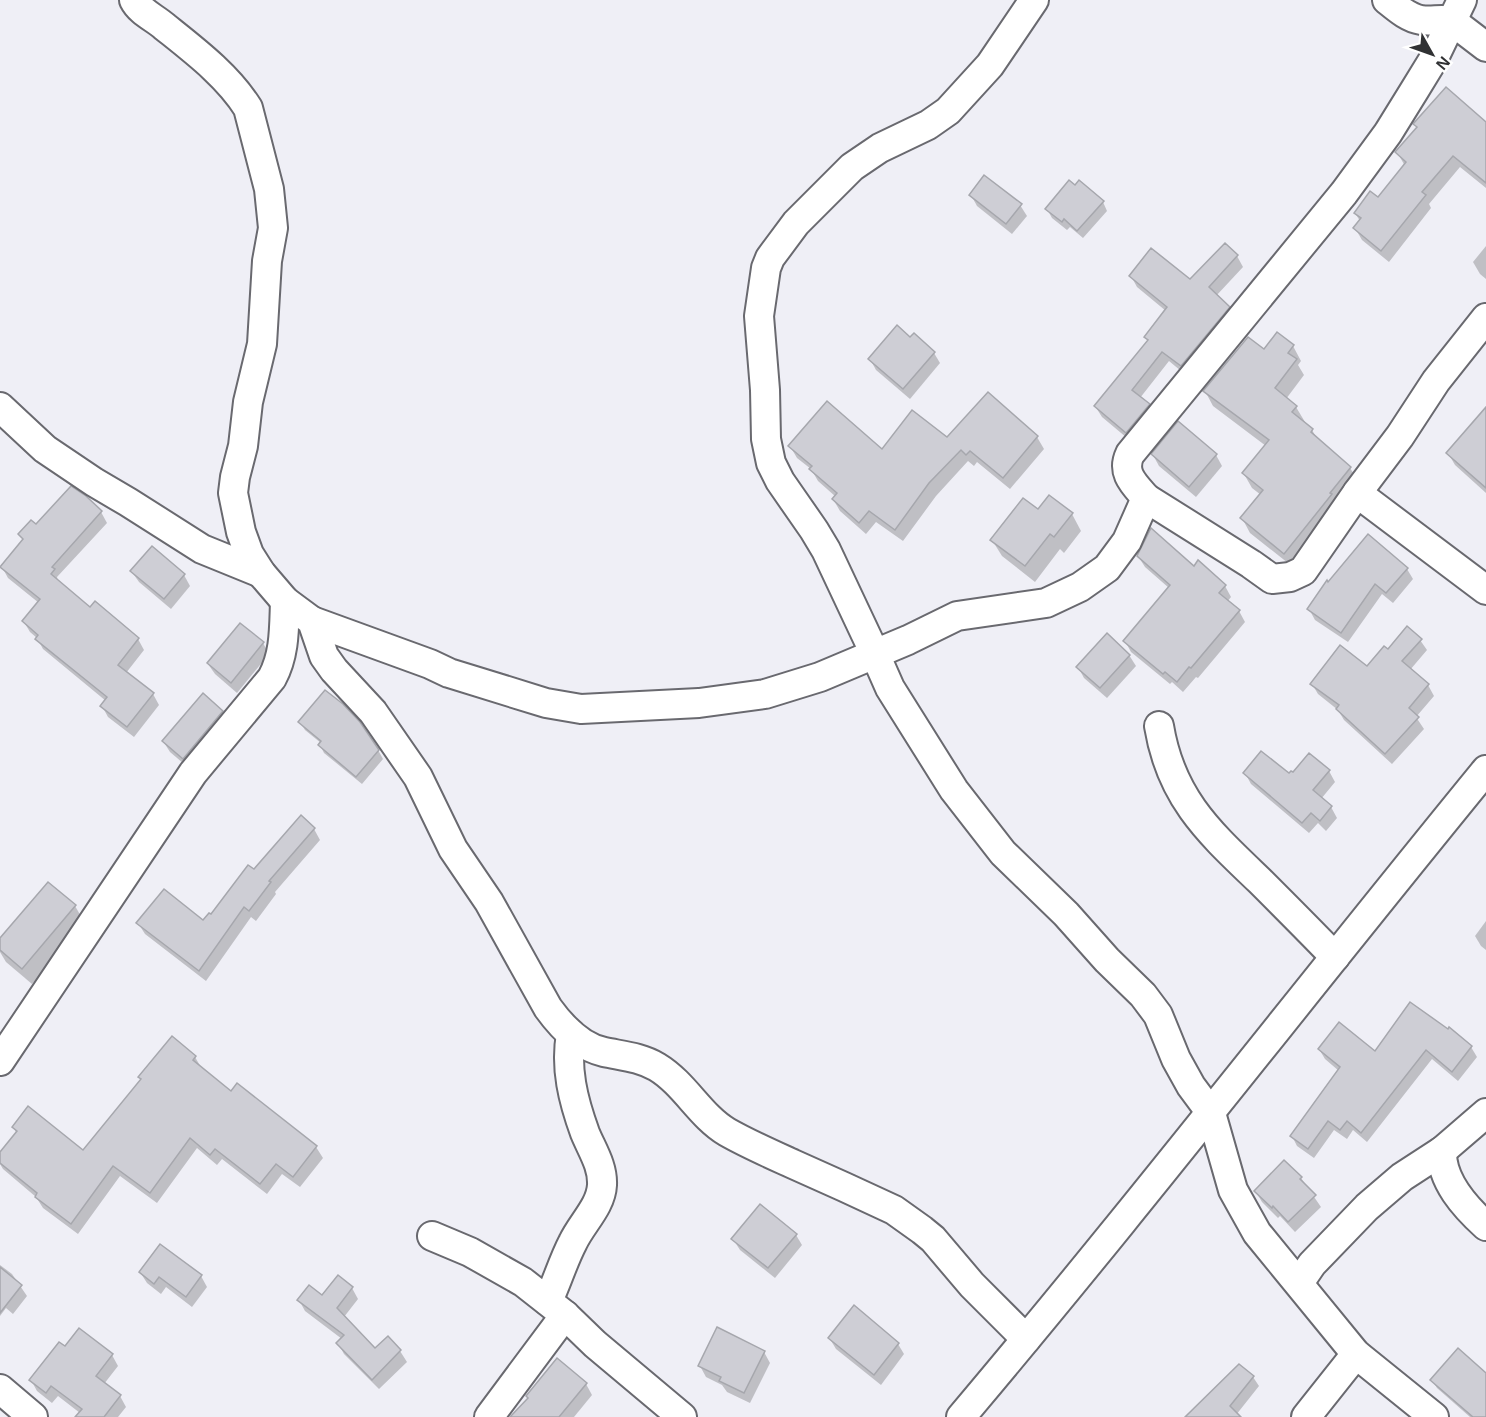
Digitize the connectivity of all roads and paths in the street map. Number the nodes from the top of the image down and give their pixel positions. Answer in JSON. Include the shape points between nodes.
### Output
{"nodes":[{"id":1,"x":134,"y":0,"type":"edge"},
{"id":2,"x":1034,"y":0,"type":"edge"},
{"id":3,"x":1387,"y":0,"type":"edge"},
{"id":4,"x":1457,"y":11,"type":"edge"},
{"id":5,"x":1486,"y":47,"type":"edge"},
{"id":6,"x":1486,"y":318,"type":"edge"},
{"id":7,"x":0,"y":407,"type":"edge"},
{"id":8,"x":1357,"y":493,"type":"junction"},
{"id":9,"x":1146,"y":498,"type":"junction"},
{"id":10,"x":261,"y":573,"type":"junction"},
{"id":11,"x":1486,"y":590,"type":"edge"},
{"id":12,"x":285,"y":601,"type":"junction"},
{"id":13,"x":312,"y":621,"type":"junction"},
{"id":14,"x":876,"y":654,"type":"junction"},
{"id":15,"x":1159,"y":726,"type":"dead end"},
{"id":16,"x":1486,"y":770,"type":"edge"},
{"id":17,"x":1335,"y":957,"type":"junction"},
{"id":18,"x":571,"y":1034,"type":"junction"},
{"id":19,"x":0,"y":1061,"type":"edge"},
{"id":20,"x":1211,"y":1113,"type":"junction"},
{"id":21,"x":1486,"y":1113,"type":"edge"},
{"id":22,"x":1442,"y":1151,"type":"junction"},
{"id":23,"x":1486,"y":1226,"type":"edge"},
{"id":24,"x":432,"y":1236,"type":"dead end"},
{"id":25,"x":1299,"y":1283,"type":"junction"},
{"id":26,"x":557,"y":1308,"type":"junction"},
{"id":27,"x":1026,"y":1339,"type":"junction"},
{"id":28,"x":1356,"y":1354,"type":"junction"},
{"id":29,"x":0,"y":1389,"type":"edge"},
{"id":30,"x":33,"y":1417,"type":"edge"},
{"id":31,"x":489,"y":1417,"type":"edge"},
{"id":32,"x":682,"y":1417,"type":"edge"},
{"id":33,"x":961,"y":1417,"type":"edge"},
{"id":34,"x":1306,"y":1417,"type":"edge"},
{"id":35,"x":1434,"y":1417,"type":"edge"}],
"edges":[{"from":1,"to":10,"type":"street","via":[[219,72],[244,101],[270,189],[273,228],[264,324],[234,493],[249,554]]},
{"from":2,"to":14,"type":"street","via":[[990,65],[948,111],[852,167],[796,223],[766,268],[759,316],[766,439],[771,463],[826,550]]},
{"from":3,"to":4,"type":"street","via":[[1407,16],[1422,20],[1446,19]]},
{"from":4,"to":5,"type":"street"},
{"from":4,"to":9,"type":"street","via":[[1404,108],[1344,193],[1130,454],[1126,469],[1129,478]]},
{"from":6,"to":8,"type":"street"},
{"from":7,"to":10,"type":"street","via":[[45,449],[85,476],[201,549]]},
{"from":8,"to":9,"type":"street","via":[[1303,571],[1281,580],[1272,579]]},
{"from":8,"to":11,"type":"street"},
{"from":9,"to":14,"type":"street","via":[[1127,541],[1107,568],[1080,587],[1046,603],[957,616]]},
{"from":10,"to":12,"type":"street"},
{"from":12,"to":13,"type":"street"},
{"from":12,"to":19,"type":"street","via":[[283,651],[272,678],[187,782]]},
{"from":13,"to":14,"type":"street","via":[[457,676],[546,703],[581,709],[699,703],[765,694]]},
{"from":13,"to":18,"type":"street","via":[[324,656],[373,712],[418,777],[453,849],[489,902],[534,986]]},
{"from":14,"to":20,"type":"street","via":[[890,688],[954,790],[1003,853],[1150,1004],[1191,1086]]},
{"from":15,"to":17,"type":"street","via":[[1174,778],[1202,824]]},
{"from":16,"to":17,"type":"street"},
{"from":17,"to":20,"type":"street"},
{"from":18,"to":26,"type":"street","via":[[567,1054],[570,1084],[602,1176],[602,1187],[600,1199],[572,1242]]},
{"from":18,"to":27,"type":"street","via":[[602,1052],[648,1061],[681,1086],[725,1131],[912,1222],[933,1239]]},
{"from":20,"to":25,"type":"street","via":[[1233,1190],[1257,1233]]},
{"from":20,"to":27,"type":"street"},
{"from":21,"to":22,"type":"street"},
{"from":22,"to":23,"type":"street","via":[[1445,1174],[1459,1198]]},
{"from":22,"to":25,"type":"street","via":[[1402,1177],[1367,1207]]},
{"from":24,"to":26,"type":"street","via":[[494,1264]]},
{"from":25,"to":28,"type":"street"},
{"from":26,"to":31,"type":"street"},
{"from":26,"to":32,"type":"street"},
{"from":27,"to":33,"type":"street"},
{"from":28,"to":34,"type":"street"},
{"from":28,"to":35,"type":"street"},
{"from":29,"to":30,"type":"street"}]}
